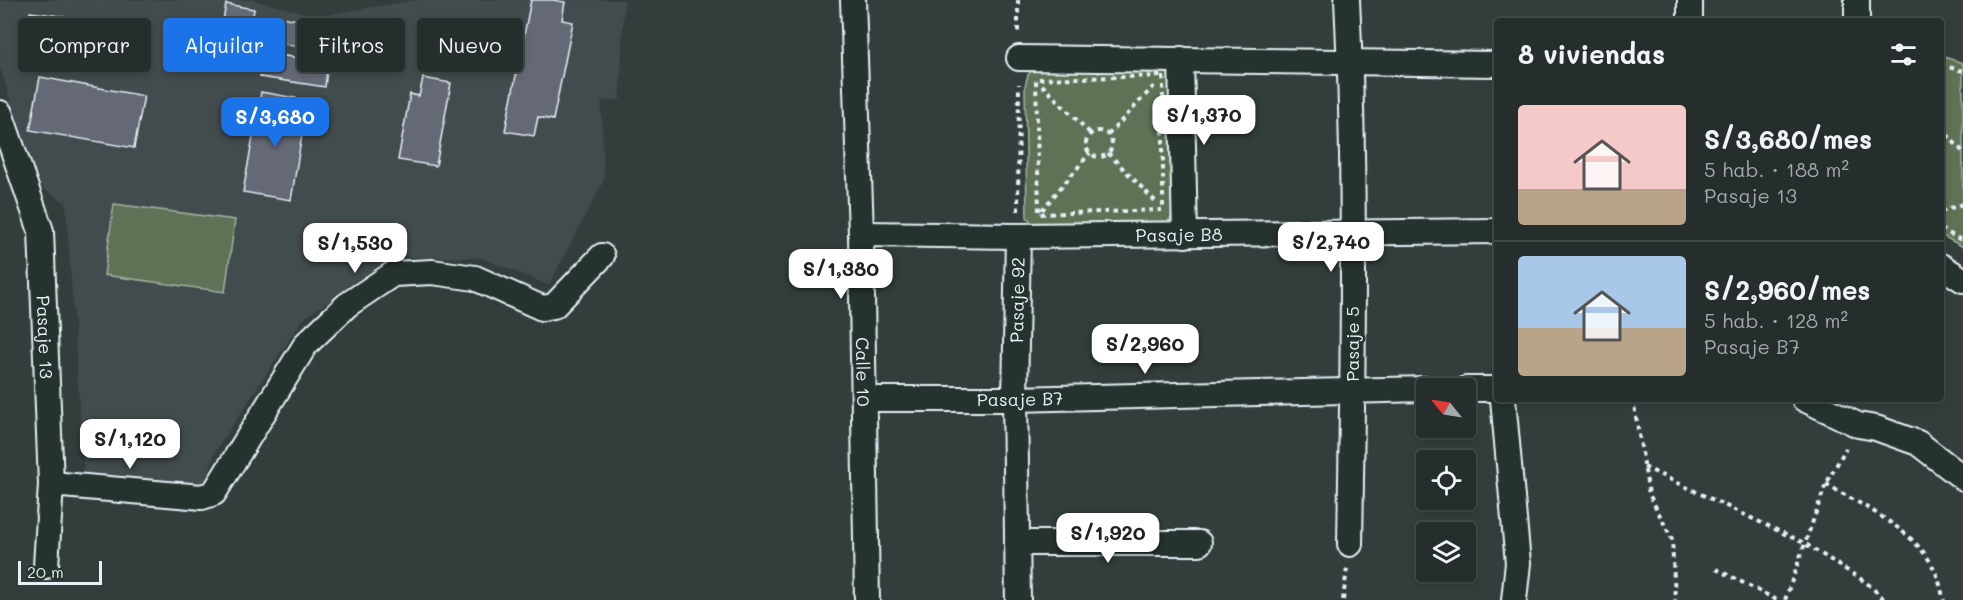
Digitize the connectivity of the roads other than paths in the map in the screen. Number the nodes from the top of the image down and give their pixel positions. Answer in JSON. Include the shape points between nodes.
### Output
{"nodes":[{"id":1,"x":853,"y":0,"type":"edge"},
{"id":2,"x":1347,"y":0,"type":"edge"},
{"id":3,"x":1690,"y":0,"type":"edge"},
{"id":4,"x":1857,"y":0,"type":"edge"},
{"id":5,"x":1690,"y":18,"type":"edge"},
{"id":6,"x":1857,"y":18,"type":"edge"},
{"id":7,"x":1019,"y":58,"type":"road end"},
{"id":8,"x":1181,"y":58,"type":"junction"},
{"id":9,"x":1350,"y":61,"type":"junction"},
{"id":10,"x":1494,"y":64,"type":"edge"},
{"id":11,"x":0,"y":113,"type":"edge"},
{"id":12,"x":1494,"y":231,"type":"edge"},
{"id":13,"x":861,"y":234,"type":"junction"},
{"id":14,"x":1352,"y":234,"type":"junction"},
{"id":15,"x":1185,"y":235,"type":"junction"},
{"id":16,"x":1018,"y":236,"type":"junction"},
{"id":17,"x":602,"y":256,"type":"dead end"},
{"id":18,"x":1944,"y":268,"type":"edge"},
{"id":19,"x":1963,"y":280,"type":"edge"},
{"id":20,"x":1416,"y":389,"type":"edge"},
{"id":21,"x":1476,"y":389,"type":"edge"},
{"id":22,"x":1494,"y":389,"type":"edge"},
{"id":23,"x":1353,"y":390,"type":"junction"},
{"id":24,"x":864,"y":399,"type":"junction"},
{"id":25,"x":1015,"y":399,"type":"junction"},
{"id":26,"x":1503,"y":402,"type":"edge"},
{"id":27,"x":1810,"y":402,"type":"edge"},
{"id":28,"x":1963,"y":477,"type":"edge"},
{"id":29,"x":51,"y":484,"type":"junction"},
{"id":30,"x":1017,"y":543,"type":"junction"},
{"id":31,"x":1199,"y":543,"type":"dead end"},
{"id":32,"x":1350,"y":544,"type":"road end"},
{"id":33,"x":46,"y":566,"type":"dead end"},
{"id":34,"x":867,"y":600,"type":"edge"},
{"id":35,"x":1018,"y":600,"type":"edge"},
{"id":36,"x":1514,"y":600,"type":"edge"}],
"edges":[{"from":1,"to":13,"type":"street","name":"Calle 10"},
{"from":2,"to":9,"type":"street","name":"Pasaje 5"},
{"from":3,"to":5,"type":"street"},
{"from":4,"to":6,"type":"street"},
{"from":7,"to":8,"type":"street"},
{"from":8,"to":9,"type":"street"},
{"from":8,"to":15,"type":"street"},
{"from":9,"to":10,"type":"street"},
{"from":9,"to":14,"type":"street","name":"Pasaje 5"},
{"from":11,"to":29,"type":"street","name":"Pasaje 13","via":[[41,231]]},
{"from":12,"to":14,"type":"street","name":"Pasaje B8"},
{"from":13,"to":16,"type":"street","name":"Pasaje B8"},
{"from":13,"to":24,"type":"street","name":"Calle 10"},
{"from":14,"to":15,"type":"street","name":"Pasaje B8"},
{"from":14,"to":23,"type":"street","name":"Pasaje 5"},
{"from":15,"to":16,"type":"street","name":"Pasaje B8"},
{"from":16,"to":25,"type":"street","name":"Pasaje 92"},
{"from":17,"to":29,"type":"street","via":[[554,306],[542,308],[475,278],[432,272],[393,274],[347,305],[306,344],[214,493],[202,497]]},
{"from":18,"to":19,"type":"street"},
{"from":20,"to":23,"type":"street","name":"Pasaje B7"},
{"from":21,"to":22,"type":"street"},
{"from":23,"to":25,"type":"street","name":"Pasaje B7"},
{"from":23,"to":32,"type":"street","name":"Pasaje 5"},
{"from":24,"to":25,"type":"street","name":"Pasaje B7"},
{"from":24,"to":34,"type":"street","name":"Calle 10"},
{"from":25,"to":30,"type":"street","name":"Pasaje 92"},
{"from":26,"to":36,"type":"street","via":[[1518,562]]},
{"from":27,"to":28,"type":"street","via":[[1858,425],[1918,443]]},
{"from":29,"to":33,"type":"street","name":"Pasaje 13"},
{"from":30,"to":31,"type":"street"},
{"from":30,"to":35,"type":"street","name":"Pasaje 92"}]}
